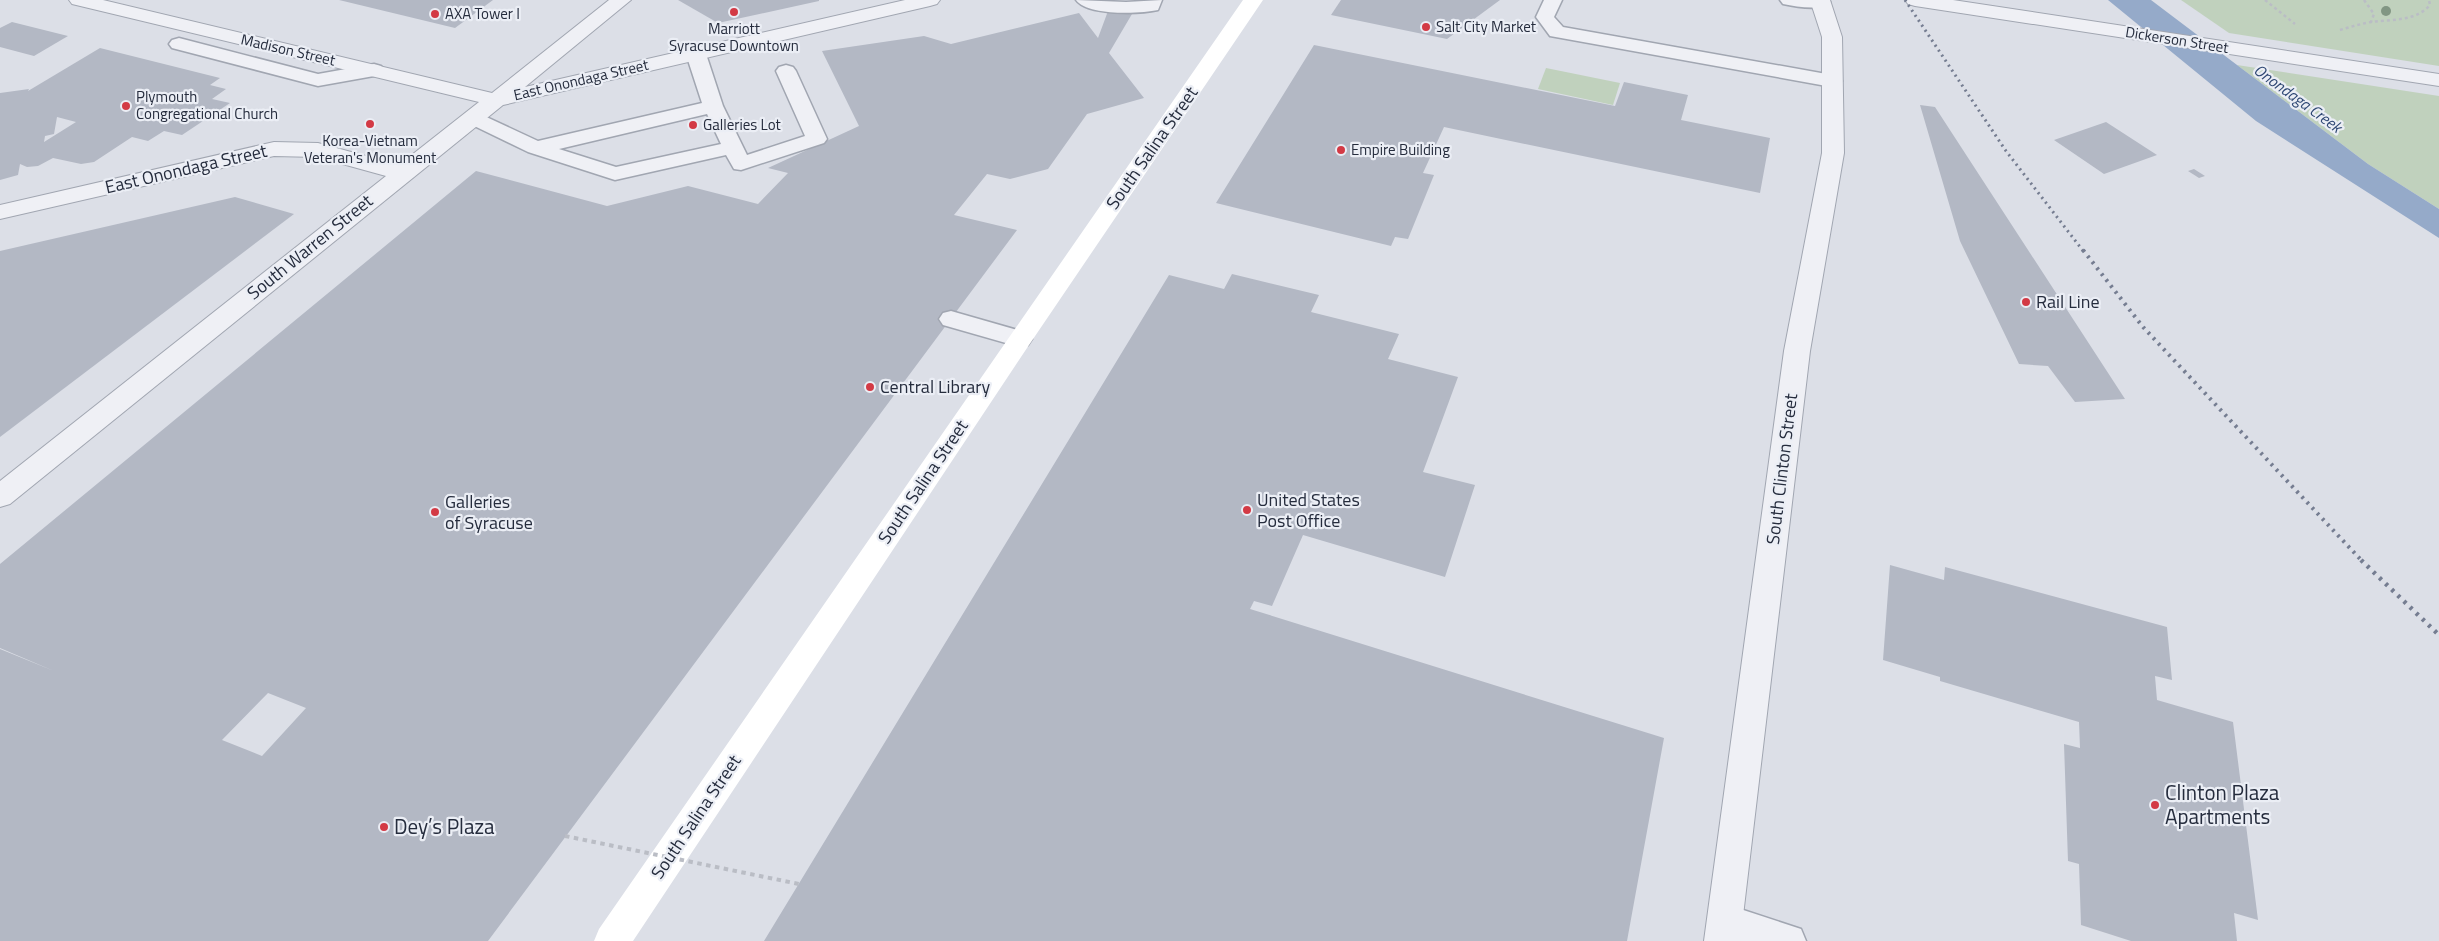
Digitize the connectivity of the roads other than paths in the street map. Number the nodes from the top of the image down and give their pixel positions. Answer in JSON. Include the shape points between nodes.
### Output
{"nodes":[{"id":1,"x":79,"y":0,"type":"edge"},
{"id":2,"x":621,"y":0,"type":"edge"},
{"id":3,"x":930,"y":0,"type":"edge"},
{"id":4,"x":1085,"y":0,"type":"edge"},
{"id":5,"x":1154,"y":0,"type":"edge"},
{"id":6,"x":1253,"y":0,"type":"edge"},
{"id":7,"x":1553,"y":0,"type":"edge"},
{"id":8,"x":1789,"y":0,"type":"edge"},
{"id":9,"x":1915,"y":0,"type":"edge"},
{"id":10,"x":1820,"y":1,"type":"edge"},
{"id":11,"x":1963,"y":4,"type":"edge"},
{"id":12,"x":179,"y":44,"type":"dead end"},
{"id":13,"x":696,"y":54,"type":"junction"},
{"id":14,"x":374,"y":70,"type":"junction"},
{"id":15,"x":786,"y":71,"type":"dead end"},
{"id":16,"x":2439,"y":80,"type":"edge"},
{"id":17,"x":1832,"y":81,"type":"junction"},
{"id":18,"x":496,"y":100,"type":"junction"},
{"id":19,"x":713,"y":106,"type":"junction"},
{"id":20,"x":473,"y":118,"type":"junction"},
{"id":21,"x":535,"y":148,"type":"junction"},
{"id":22,"x":732,"y":148,"type":"junction"},
{"id":23,"x":402,"y":174,"type":"junction"},
{"id":24,"x":0,"y":212,"type":"edge"},
{"id":25,"x":950,"y":319,"type":"dead end"},
{"id":26,"x":1020,"y":338,"type":"junction"},
{"id":27,"x":0,"y":496,"type":"edge"},
{"id":28,"x":1723,"y":931,"type":"edge"},
{"id":29,"x":612,"y":941,"type":"edge"},
{"id":30,"x":1789,"y":941,"type":"edge"}],
"edges":[{"from":1,"to":14,"type":"street","name":"Madison Street"},
{"from":2,"to":18,"type":"street","name":"South Warren Street"},
{"from":3,"to":13,"type":"street","name":"East Onondaga Street"},
{"from":4,"to":5,"type":"lane","via":[[1129,10],[1151,6]]},
{"from":6,"to":26,"type":"main road","name":"South Salina Street"},
{"from":7,"to":17,"type":"lane","via":[[1545,16],[1557,32]]},
{"from":8,"to":10,"type":"lane"},
{"from":9,"to":11,"type":"street","name":"Dickerson Street"},
{"from":10,"to":17,"type":"street","name":"South Clinton Street","via":[[1832,37]]},
{"from":11,"to":16,"type":"street","name":"Dickerson Street"},
{"from":12,"to":14,"type":"lane","via":[[318,80]]},
{"from":13,"to":18,"type":"street","name":"East Onondaga Street"},
{"from":13,"to":19,"type":"lane"},
{"from":14,"to":18,"type":"street","name":"Madison Street"},
{"from":15,"to":22,"type":"lane","via":[[817,139],[741,164]]},
{"from":17,"to":28,"type":"street","name":"South Clinton Street","via":[[1833,153],[1799,341]]},
{"from":18,"to":20,"type":"street","name":"South Warren Street"},
{"from":19,"to":21,"type":"lane"},
{"from":19,"to":22,"type":"lane"},
{"from":20,"to":21,"type":"lane"},
{"from":20,"to":23,"type":"street","name":"South Warren Street"},
{"from":21,"to":22,"type":"lane","via":[[616,174]]},
{"from":23,"to":24,"type":"street","name":"East Onondaga Street","via":[[318,150],[274,149]]},
{"from":23,"to":27,"type":"street","name":"South Warren Street"},
{"from":25,"to":26,"type":"lane"},
{"from":26,"to":29,"type":"main road","name":"South Salina Street"},
{"from":28,"to":30,"type":"lane"}]}
